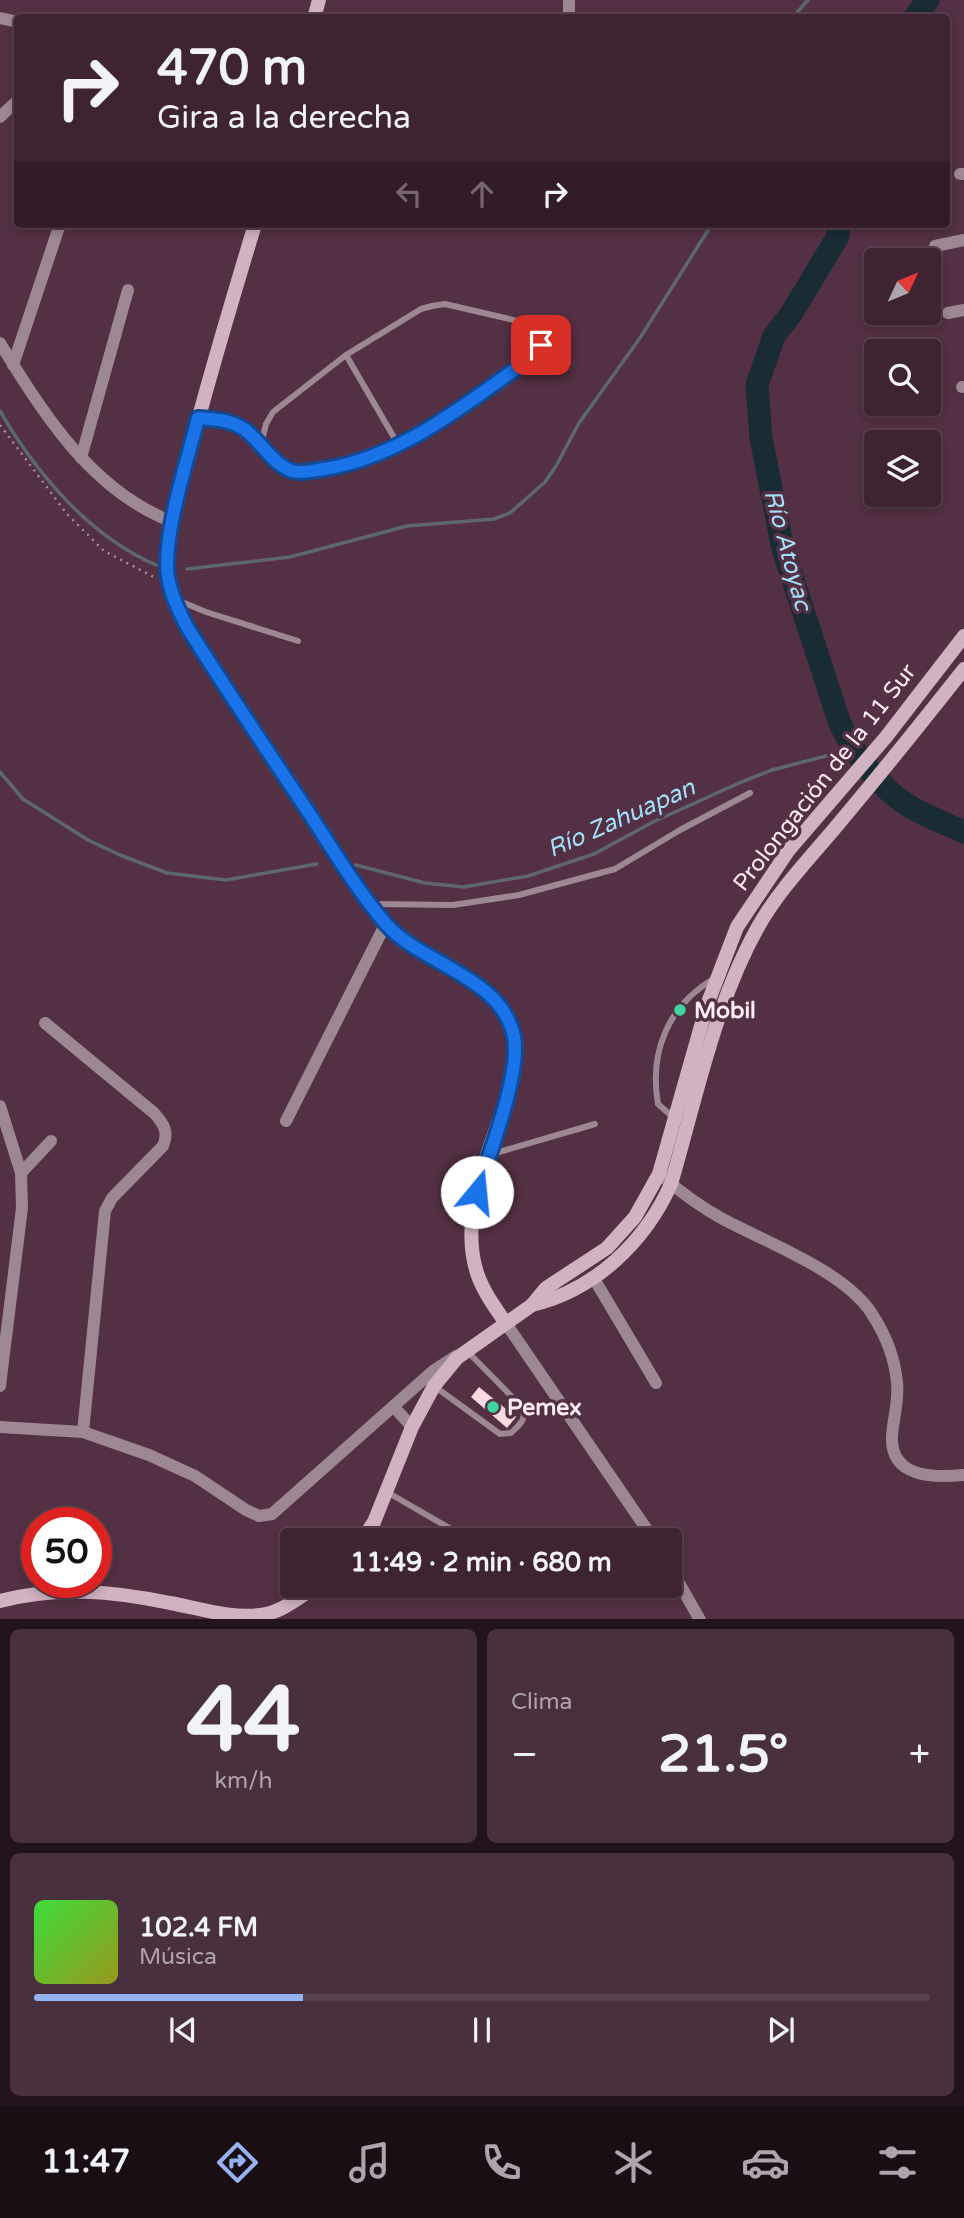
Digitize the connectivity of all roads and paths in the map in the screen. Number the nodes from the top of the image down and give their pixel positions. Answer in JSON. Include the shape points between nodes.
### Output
{"nodes":[{"id":1,"x":14,"y":104,"type":"edge"},
{"id":2,"x":0,"y":117,"type":"edge"},
{"id":3,"x":59,"y":228,"type":"edge"},
{"id":4,"x":254,"y":228,"type":"edge"},
{"id":5,"x":964,"y":240,"type":"edge"},
{"id":6,"x":935,"y":246,"type":"dead end"},
{"id":7,"x":128,"y":290,"type":"dead end"},
{"id":8,"x":964,"y":310,"type":"edge"},
{"id":9,"x":948,"y":313,"type":"dead end"},
{"id":10,"x":0,"y":343,"type":"edge"},
{"id":11,"x":346,"y":355,"type":"junction"},
{"id":12,"x":13,"y":365,"type":"junction"},
{"id":13,"x":198,"y":418,"type":"junction"},
{"id":14,"x":0,"y":425,"type":"edge"},
{"id":15,"x":261,"y":445,"type":"junction"},
{"id":16,"x":399,"y":446,"type":"junction"},
{"id":17,"x":81,"y":458,"type":"junction"},
{"id":18,"x":173,"y":522,"type":"junction"},
{"id":19,"x":171,"y":591,"type":"junction"},
{"id":20,"x":964,"y":636,"type":"edge"},
{"id":21,"x":298,"y":641,"type":"dead end"},
{"id":22,"x":963,"y":670,"type":"edge"},
{"id":23,"x":750,"y":793,"type":"dead end"},
{"id":24,"x":372,"y":904,"type":"junction"},
{"id":25,"x":744,"y":915,"type":"junction"},
{"id":26,"x":386,"y":923,"type":"junction"},
{"id":27,"x":760,"y":924,"type":"junction"},
{"id":28,"x":716,"y":977,"type":"junction"},
{"id":29,"x":45,"y":1023,"type":"dead end"},
{"id":30,"x":0,"y":1106,"type":"edge"},
{"id":31,"x":674,"y":1118,"type":"junction"},
{"id":32,"x":286,"y":1121,"type":"dead end"},
{"id":33,"x":595,"y":1124,"type":"dead end"},
{"id":34,"x":688,"y":1126,"type":"junction"},
{"id":35,"x":51,"y":1141,"type":"dead end"},
{"id":36,"x":489,"y":1155,"type":"junction"},
{"id":37,"x":22,"y":1173,"type":"junction"},
{"id":38,"x":659,"y":1174,"type":"junction"},
{"id":39,"x":671,"y":1184,"type":"junction"},
{"id":40,"x":593,"y":1276,"type":"junction"},
{"id":41,"x":532,"y":1305,"type":"junction"},
{"id":42,"x":505,"y":1322,"type":"junction"},
{"id":43,"x":465,"y":1350,"type":"junction"},
{"id":44,"x":656,"y":1383,"type":"dead end"},
{"id":45,"x":0,"y":1386,"type":"edge"},
{"id":46,"x":434,"y":1386,"type":"junction"},
{"id":47,"x":394,"y":1406,"type":"junction"},
{"id":48,"x":0,"y":1427,"type":"edge"},
{"id":49,"x":412,"y":1427,"type":"junction"},
{"id":50,"x":83,"y":1432,"type":"junction"},
{"id":51,"x":964,"y":1475,"type":"edge"},
{"id":52,"x":385,"y":1491,"type":"junction"},
{"id":53,"x":370,"y":1528,"type":"edge"},
{"id":54,"x":449,"y":1528,"type":"edge"},
{"id":55,"x":646,"y":1528,"type":"edge"},
{"id":56,"x":682,"y":1588,"type":"edge"},
{"id":57,"x":298,"y":1598,"type":"edge"},
{"id":58,"x":0,"y":1601,"type":"edge"},
{"id":59,"x":700,"y":1619,"type":"edge"}],
"edges":[{"from":1,"to":2,"type":"street"},
{"from":3,"to":12,"type":"street"},
{"from":4,"to":13,"type":"main road"},
{"from":5,"to":6,"type":"street"},
{"from":7,"to":17,"type":"street"},
{"from":8,"to":9,"type":"street"},
{"from":10,"to":12,"type":"street"},
{"from":11,"to":15,"type":"lane","via":[[273,412]]},
{"from":11,"to":16,"type":"lane"},
{"from":11,"to":16,"type":"lane","via":[[421,309],[444,304],[522,322],[540,336],[538,353]]},
{"from":12,"to":17,"type":"street"},
{"from":13,"to":15,"type":"lane","via":[[237,425]]},
{"from":13,"to":18,"type":"main road"},
{"from":14,"to":19,"type":"path","via":[[67,514],[104,551]]},
{"from":15,"to":16,"type":"lane","via":[[289,470],[300,472],[346,466]]},
{"from":17,"to":18,"type":"street","via":[[148,513]]},
{"from":18,"to":19,"type":"main road","via":[[168,558]]},
{"from":19,"to":21,"type":"lane","via":[[206,612]]},
{"from":19,"to":24,"type":"main road","via":[[210,664]]},
{"from":20,"to":25,"type":"main road","name":"Prolongación de la 11 Sur","via":[[886,737],[788,851]]},
{"from":22,"to":27,"type":"main road","name":"Prolongación de la 11 Sur","via":[[782,890]]},
{"from":23,"to":24,"type":"lane","via":[[615,869],[519,895],[453,905]]},
{"from":24,"to":26,"type":"main road"},
{"from":25,"to":27,"type":"main road"},
{"from":25,"to":28,"type":"main road","name":"Prolongación de la 11 Sur"},
{"from":26,"to":32,"type":"street"},
{"from":26,"to":36,"type":"main road","via":[[401,939],[476,985],[507,1020],[514,1037],[514,1057]]},
{"from":27,"to":34,"type":"main road","name":"Prolongación de la 11 Sur","via":[[736,971]]},
{"from":28,"to":31,"type":"main road","name":"Prolongación de la 11 Sur"},
{"from":28,"to":31,"type":"lane","via":[[677,1010],[659,1045],[655,1074],[658,1104]]},
{"from":29,"to":50,"type":"street","via":[[154,1113],[166,1129],[163,1146],[105,1211]]},
{"from":30,"to":37,"type":"street"},
{"from":31,"to":34,"type":"lane"},
{"from":31,"to":38,"type":"main road","name":"Prolongación de la 11 Sur"},
{"from":33,"to":36,"type":"lane"},
{"from":34,"to":39,"type":"main road","name":"Prolongación de la 11 Sur"},
{"from":35,"to":37,"type":"street"},
{"from":36,"to":42,"type":"main road","via":[[472,1210],[471,1245],[488,1297]]},
{"from":37,"to":45,"type":"street","via":[[22,1208]]},
{"from":38,"to":39,"type":"street"},
{"from":38,"to":41,"type":"main road","name":"Prolongación de la 11 Sur","via":[[635,1217],[616,1239],[546,1288]]},
{"from":39,"to":40,"type":"main road","name":"Prolongación de la 11 Sur","via":[[643,1234]]},
{"from":39,"to":51,"type":"street","via":[[856,1295],[885,1337],[894,1363],[898,1385],[892,1447],[898,1460],[930,1477]]},
{"from":40,"to":41,"type":"main road","name":"Prolongación de la 11 Sur","via":[[555,1299]]},
{"from":40,"to":44,"type":"street"},
{"from":41,"to":42,"type":"main road","name":"Prolongación de la 11 Sur"},
{"from":42,"to":43,"type":"main road","name":"Prolongación de la 11 Sur"},
{"from":42,"to":55,"type":"street"},
{"from":43,"to":46,"type":"main road","name":"Prolongación de la 11 Sur"},
{"from":43,"to":46,"type":"lane","via":[[522,1407],[523,1421],[511,1433],[500,1434]]},
{"from":43,"to":47,"type":"street"},
{"from":46,"to":49,"type":"main road","name":"Prolongación de la 11 Sur"},
{"from":47,"to":49,"type":"street"},
{"from":47,"to":50,"type":"street","via":[[272,1514],[259,1516],[195,1476]]},
{"from":48,"to":50,"type":"street"},
{"from":49,"to":52,"type":"main road","name":"Prolongación de la 11 Sur"},
{"from":52,"to":53,"type":"main road","name":"Prolongación de la 11 Sur"},
{"from":52,"to":54,"type":"lane"},
{"from":56,"to":59,"type":"street"},
{"from":57,"to":58,"type":"main road","via":[[262,1615],[237,1616],[91,1591],[54,1591]]}]}
